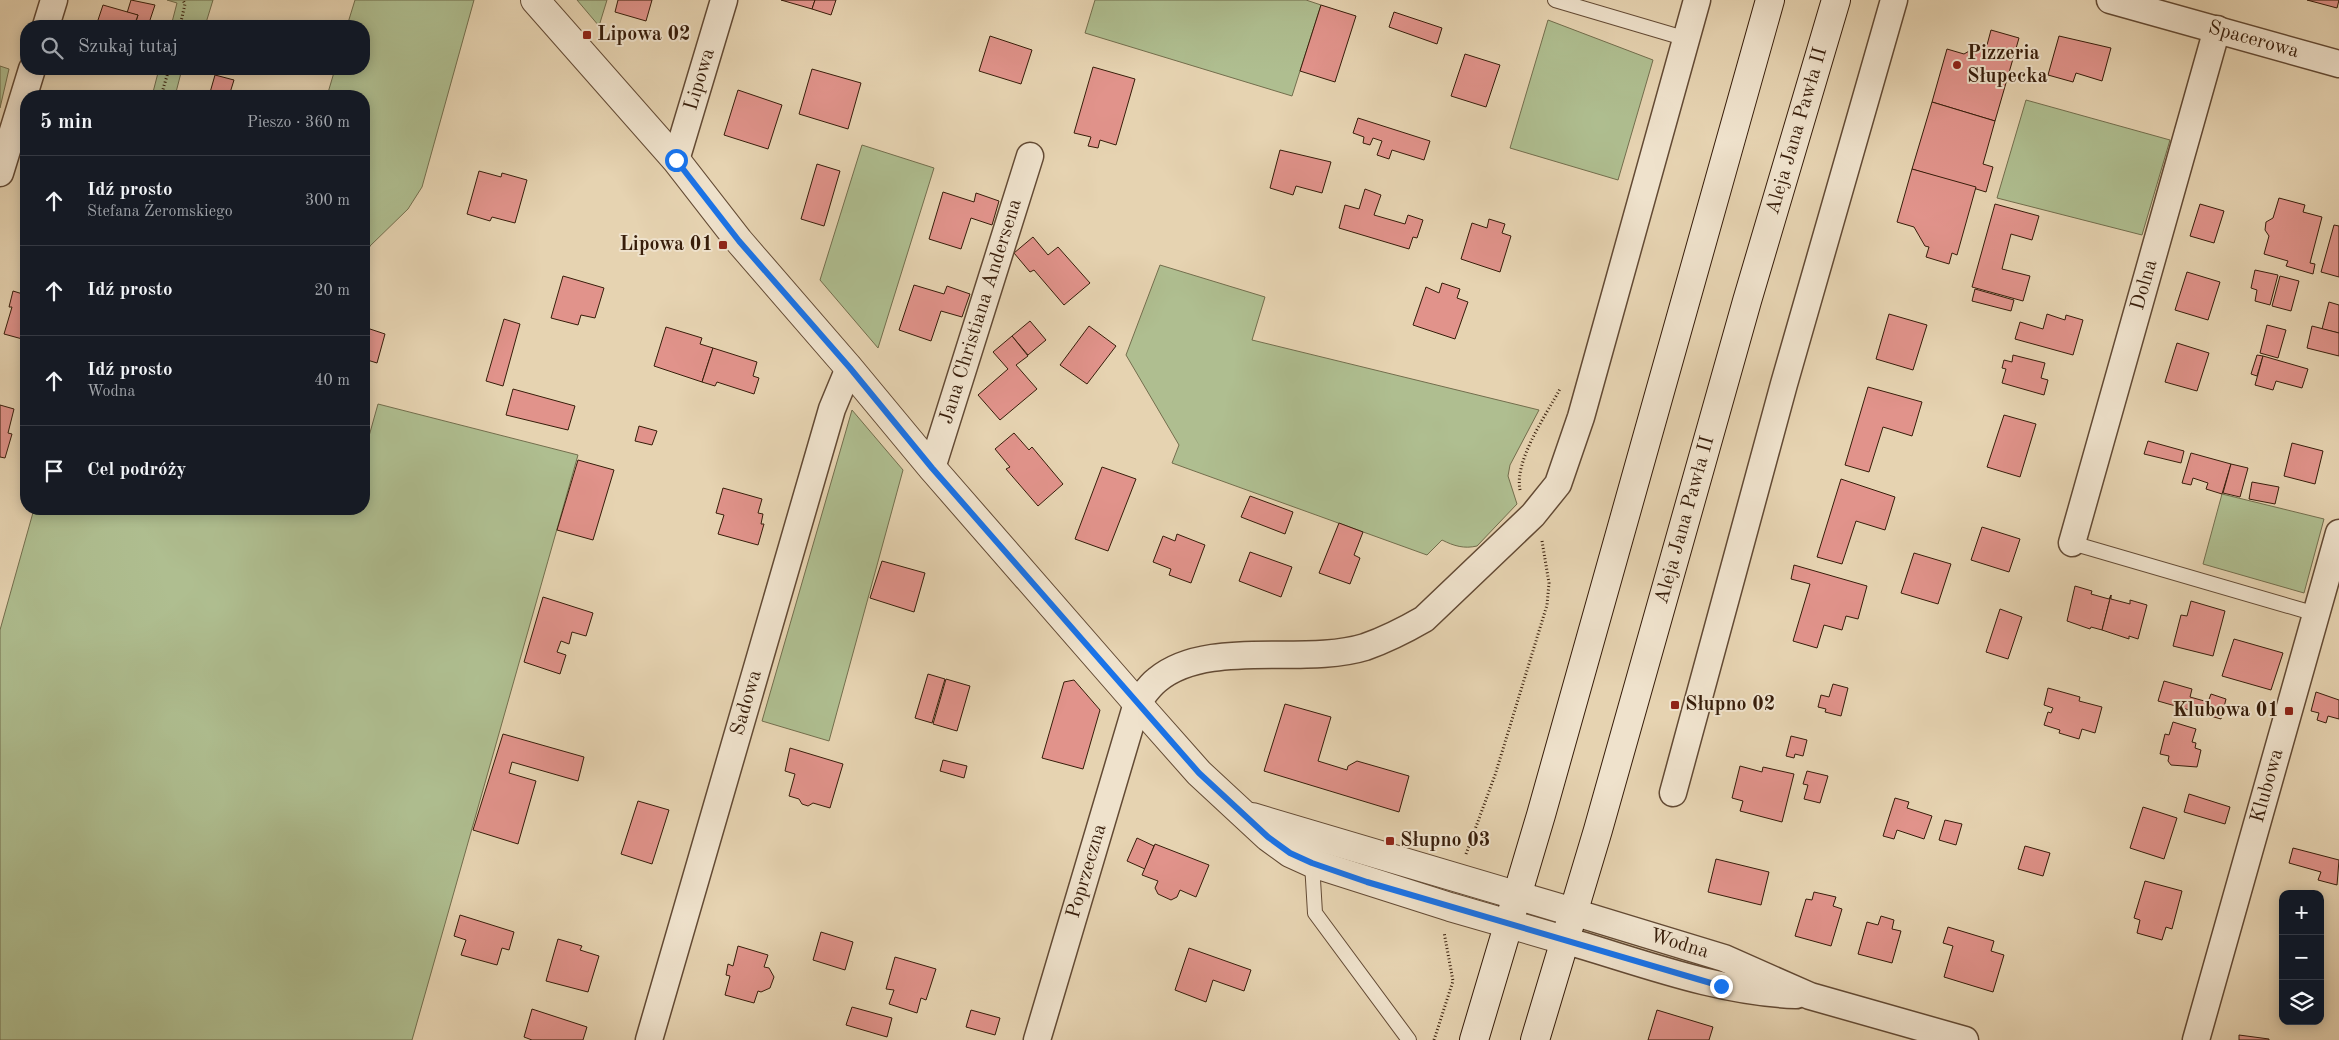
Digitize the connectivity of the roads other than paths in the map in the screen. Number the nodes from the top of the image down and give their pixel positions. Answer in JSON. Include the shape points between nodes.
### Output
{"nodes":[{"id":1,"x":54,"y":0,"type":"edge"},
{"id":2,"x":535,"y":0,"type":"edge"},
{"id":3,"x":724,"y":0,"type":"edge"},
{"id":4,"x":1555,"y":0,"type":"edge"},
{"id":5,"x":1697,"y":0,"type":"edge"},
{"id":6,"x":1770,"y":0,"type":"edge"},
{"id":7,"x":1836,"y":0,"type":"edge"},
{"id":8,"x":1894,"y":0,"type":"edge"},
{"id":9,"x":2110,"y":0,"type":"edge"},
{"id":10,"x":48,"y":20,"type":"edge"},
{"id":11,"x":2217,"y":29,"type":"junction"},
{"id":12,"x":1687,"y":39,"type":"junction"},
{"id":13,"x":2339,"y":64,"type":"edge"},
{"id":14,"x":30,"y":75,"type":"edge"},
{"id":15,"x":26,"y":90,"type":"edge"},
{"id":16,"x":20,"y":108,"type":"edge"},
{"id":17,"x":1030,"y":156,"type":"dead end"},
{"id":18,"x":676,"y":160,"type":"junction"},
{"id":19,"x":0,"y":173,"type":"edge"},
{"id":20,"x":850,"y":368,"type":"junction"},
{"id":21,"x":932,"y":468,"type":"junction"},
{"id":22,"x":2339,"y":533,"type":"edge"},
{"id":23,"x":2072,"y":543,"type":"joint"},
{"id":24,"x":2316,"y":614,"type":"junction"},
{"id":25,"x":1137,"y":703,"type":"junction"},
{"id":26,"x":1673,"y":793,"type":"dead end"},
{"id":27,"x":1246,"y":815,"type":"junction"},
{"id":28,"x":1312,"y":863,"type":"junction"},
{"id":29,"x":1515,"y":895,"type":"junction"},
{"id":30,"x":1572,"y":912,"type":"junction"},
{"id":31,"x":1507,"y":924,"type":"junction"},
{"id":32,"x":1564,"y":940,"type":"junction"},
{"id":33,"x":1810,"y":996,"type":"junction"},
{"id":34,"x":1910,"y":1033,"type":"edge"},
{"id":35,"x":649,"y":1040,"type":"edge"},
{"id":36,"x":1037,"y":1040,"type":"edge"},
{"id":37,"x":1409,"y":1040,"type":"edge"},
{"id":38,"x":1474,"y":1040,"type":"edge"},
{"id":39,"x":1535,"y":1040,"type":"edge"},
{"id":40,"x":1965,"y":1040,"type":"edge"},
{"id":41,"x":2196,"y":1040,"type":"edge"}],
"edges":[{"from":1,"to":10,"type":"street"},
{"from":2,"to":18,"type":"main road"},
{"from":3,"to":18,"type":"street","name":"Lipowa"},
{"from":4,"to":12,"type":"lane"},
{"from":5,"to":12,"type":"street"},
{"from":6,"to":29,"type":"main road","via":[[1541,815]]},
{"from":7,"to":30,"type":"main road","name":"Aleja Jana Pawła II"},
{"from":8,"to":26,"type":"street","via":[[1784,384]]},
{"from":9,"to":11,"type":"street","name":"Spacerowa"},
{"from":11,"to":13,"type":"street","name":"Spacerowa"},
{"from":11,"to":23,"type":"street","name":"Dolna"},
{"from":12,"to":25,"type":"street","via":[[1581,417],[1558,484],[1533,515],[1424,619],[1407,628],[1364,647],[1340,651],[1211,658],[1193,662],[1156,680]]},
{"from":14,"to":15,"type":"street"},
{"from":16,"to":19,"type":"street"},
{"from":17,"to":21,"type":"street","name":"Jana Christiana Andersena"},
{"from":18,"to":20,"type":"main road","via":[[739,241]]},
{"from":20,"to":21,"type":"main road"},
{"from":20,"to":35,"type":"street","name":"Sadowa","via":[[832,409]]},
{"from":21,"to":25,"type":"main road"},
{"from":22,"to":24,"type":"street","name":"Klubowa"},
{"from":23,"to":24,"type":"lane"},
{"from":24,"to":41,"type":"street","name":"Klubowa"},
{"from":25,"to":27,"type":"main road","via":[[1199,773]]},
{"from":25,"to":36,"type":"street","name":"Poprzeczna"},
{"from":27,"to":28,"type":"main road","via":[[1268,837],[1290,853]]},
{"from":27,"to":29,"type":"main road"},
{"from":28,"to":31,"type":"main road"},
{"from":28,"to":37,"type":"lane","via":[[1315,913]]},
{"from":29,"to":30,"type":"main road"},
{"from":29,"to":31,"type":"main road"},
{"from":30,"to":32,"type":"main road","name":"Aleja Jana Pawła II"},
{"from":30,"to":33,"type":"street","name":"Wodna","via":[[1724,958]]},
{"from":31,"to":32,"type":"main road"},
{"from":31,"to":38,"type":"main road"},
{"from":32,"to":33,"type":"street","name":"Wodna","via":[[1721,986],[1768,994]]},
{"from":32,"to":39,"type":"main road","name":"Aleja Jana Pawła II"},
{"from":33,"to":34,"type":"street","name":"Wodna"},
{"from":34,"to":40,"type":"street","name":"Wodna"}]}
